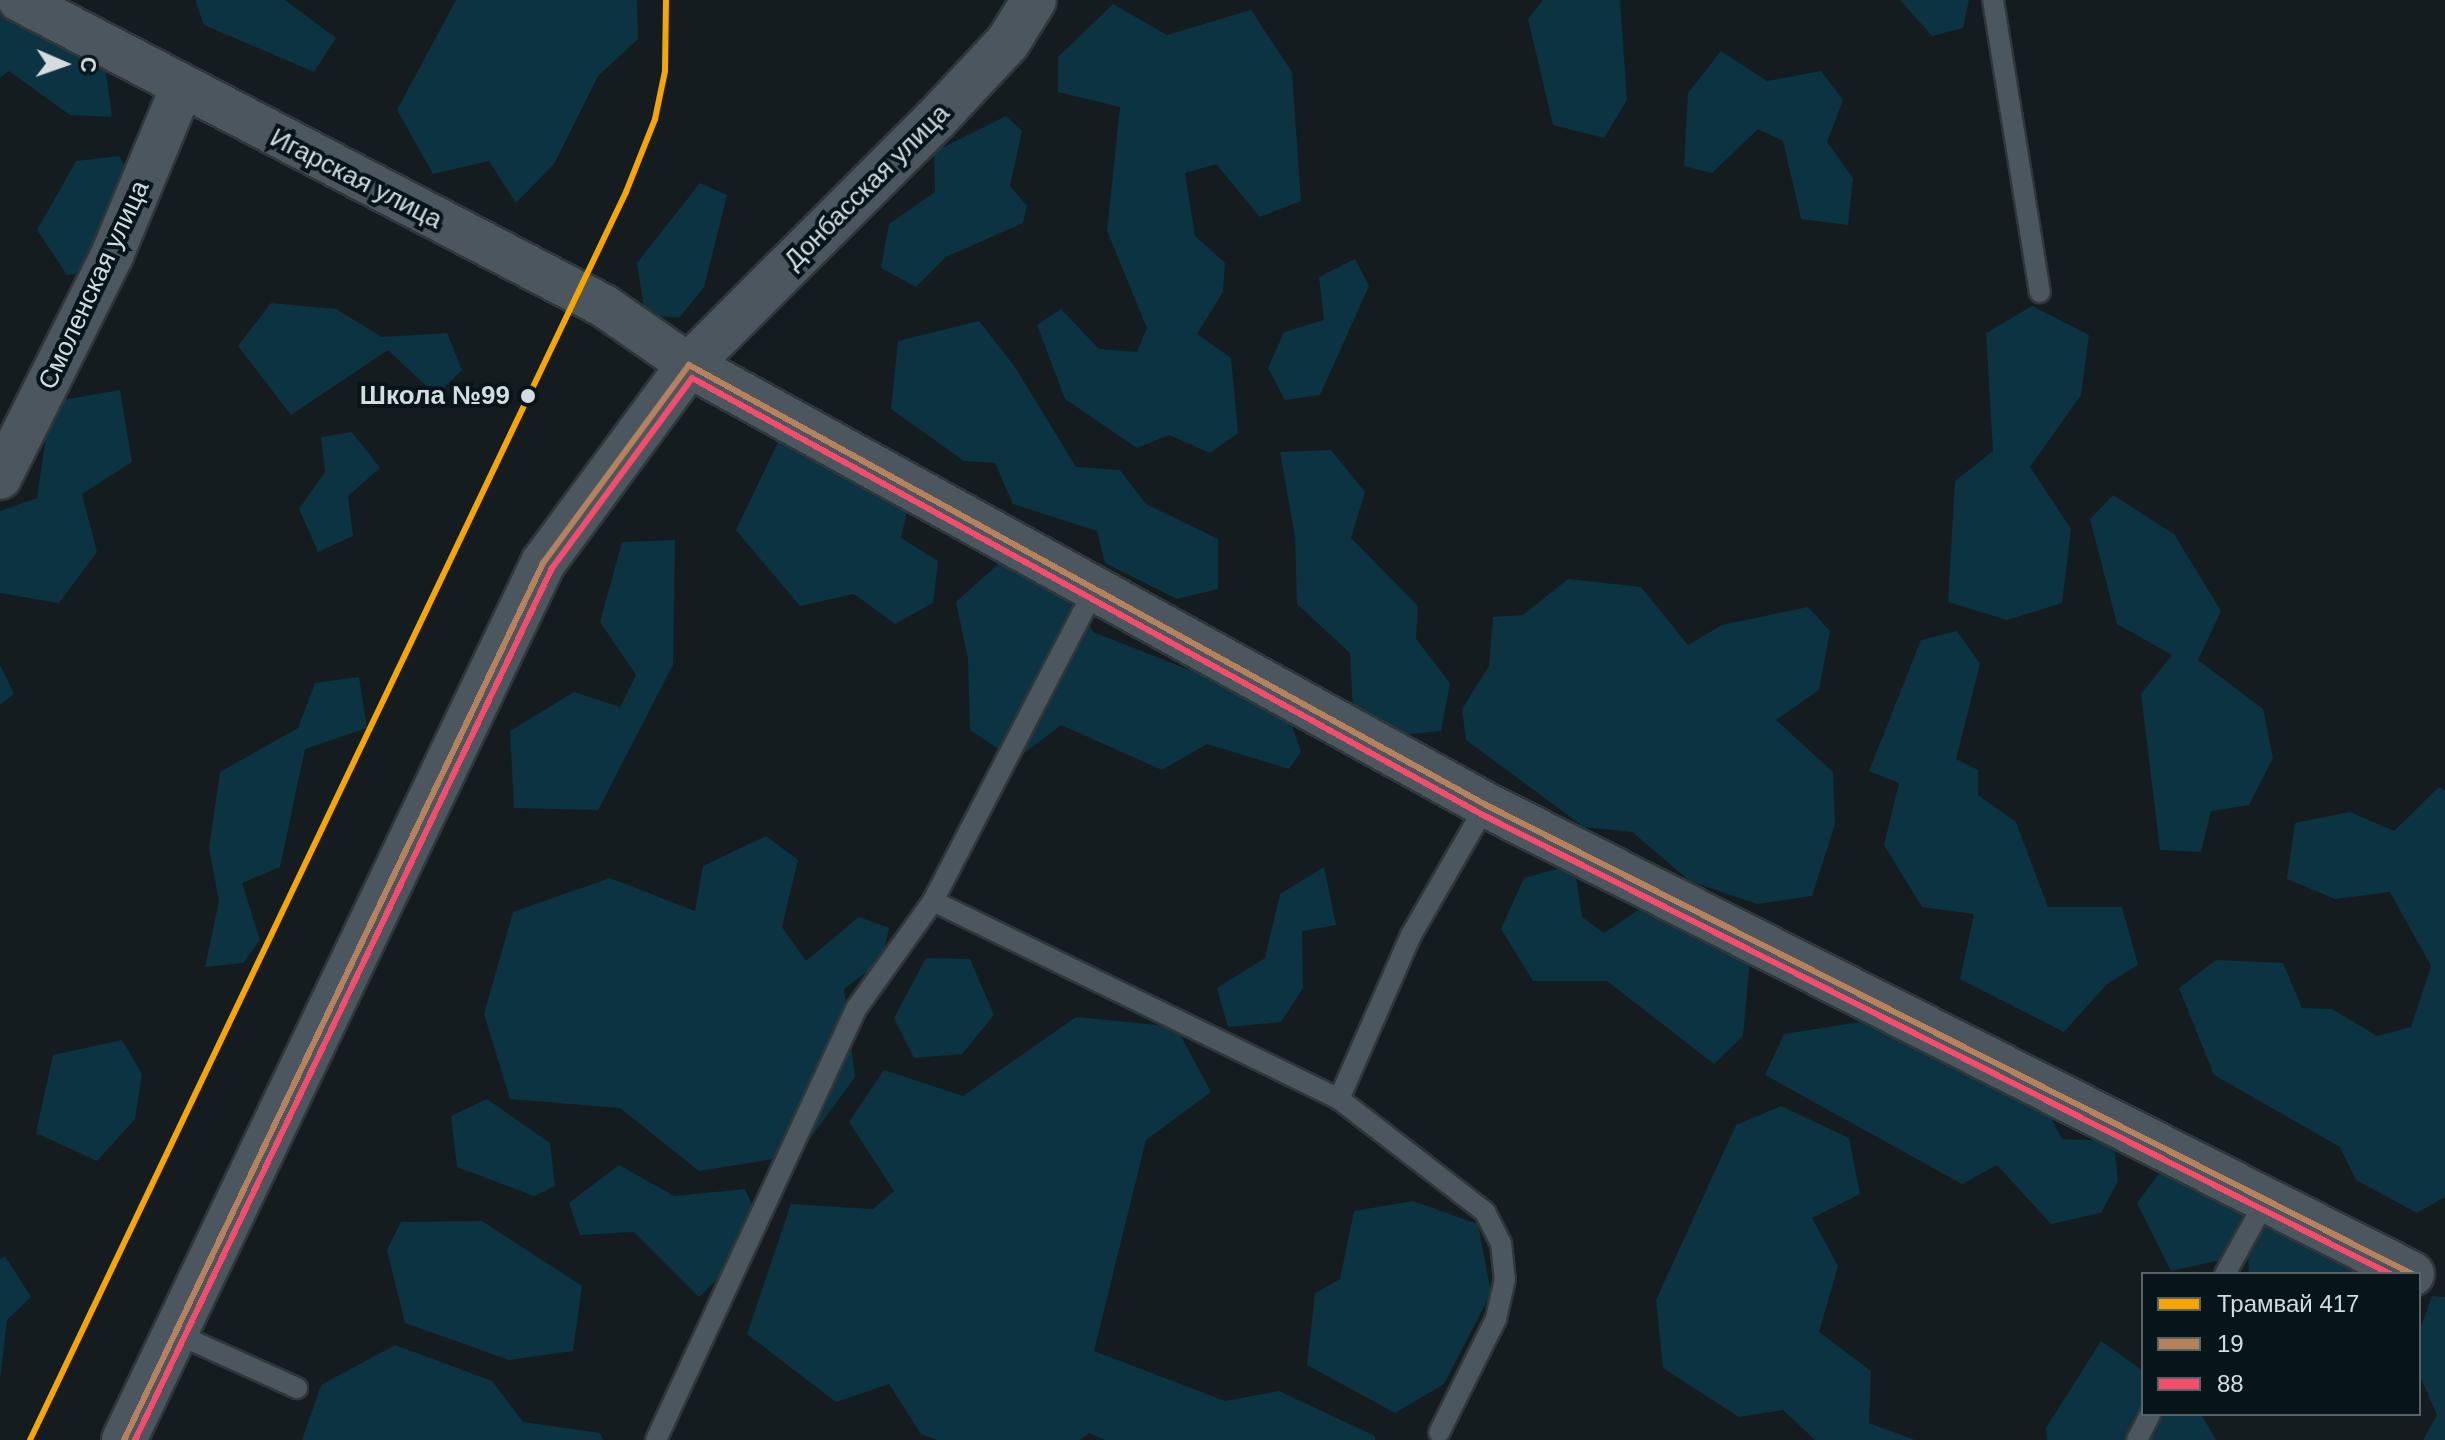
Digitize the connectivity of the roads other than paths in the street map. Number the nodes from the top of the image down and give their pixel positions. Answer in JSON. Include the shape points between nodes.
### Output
{"nodes":[{"id":1,"x":19,"y":0,"type":"edge"},
{"id":2,"x":1034,"y":0,"type":"edge"},
{"id":3,"x":1993,"y":0,"type":"edge"},
{"id":4,"x":181,"y":89,"type":"junction"},
{"id":5,"x":2040,"y":292,"type":"dead end"},
{"id":6,"x":689,"y":365,"type":"junction"},
{"id":7,"x":0,"y":478,"type":"edge"},
{"id":8,"x":1095,"y":588,"type":"junction"},
{"id":9,"x":1486,"y":805,"type":"junction"},
{"id":10,"x":933,"y":901,"type":"junction"},
{"id":11,"x":1339,"y":1099,"type":"junction"},
{"id":12,"x":2266,"y":1200,"type":"junction"},
{"id":13,"x":2226,"y":1272,"type":"edge"},
{"id":14,"x":2408,"y":1272,"type":"edge"},
{"id":15,"x":2421,"y":1279,"type":"edge"},
{"id":16,"x":2445,"y":1291,"type":"edge"},
{"id":17,"x":175,"y":1333,"type":"junction"},
{"id":18,"x":297,"y":1388,"type":"dead end"},
{"id":19,"x":2149,"y":1416,"type":"edge"},
{"id":20,"x":1439,"y":1433,"type":"dead end"},
{"id":21,"x":124,"y":1440,"type":"edge"},
{"id":22,"x":656,"y":1440,"type":"edge"},
{"id":23,"x":2137,"y":1440,"type":"edge"}],
"edges":[{"from":1,"to":4,"type":"street","name":"Игарская улица"},
{"from":2,"to":6,"type":"street","name":"Донбасская улица","via":[[1008,42],[935,120]]},
{"from":3,"to":5,"type":"lane"},
{"from":4,"to":6,"type":"street","name":"Игарская улица","via":[[604,306]]},
{"from":4,"to":7,"type":"street","name":"Смоленская улица","via":[[112,255]]},
{"from":6,"to":8,"type":"street"},
{"from":6,"to":17,"type":"street","name":"Донбасская улица","via":[[543,563]]},
{"from":8,"to":9,"type":"street"},
{"from":8,"to":10,"type":"lane"},
{"from":9,"to":11,"type":"lane","via":[[1411,935]]},
{"from":9,"to":12,"type":"street"},
{"from":10,"to":11,"type":"lane"},
{"from":10,"to":22,"type":"lane","via":[[856,1009]]},
{"from":11,"to":20,"type":"lane","via":[[1485,1212],[1501,1243],[1505,1279],[1496,1319]]},
{"from":12,"to":13,"type":"lane"},
{"from":12,"to":14,"type":"street"},
{"from":15,"to":16,"type":"street"},
{"from":17,"to":18,"type":"lane"},
{"from":17,"to":21,"type":"street","name":"Донбасская улица"},
{"from":19,"to":23,"type":"lane"}]}
